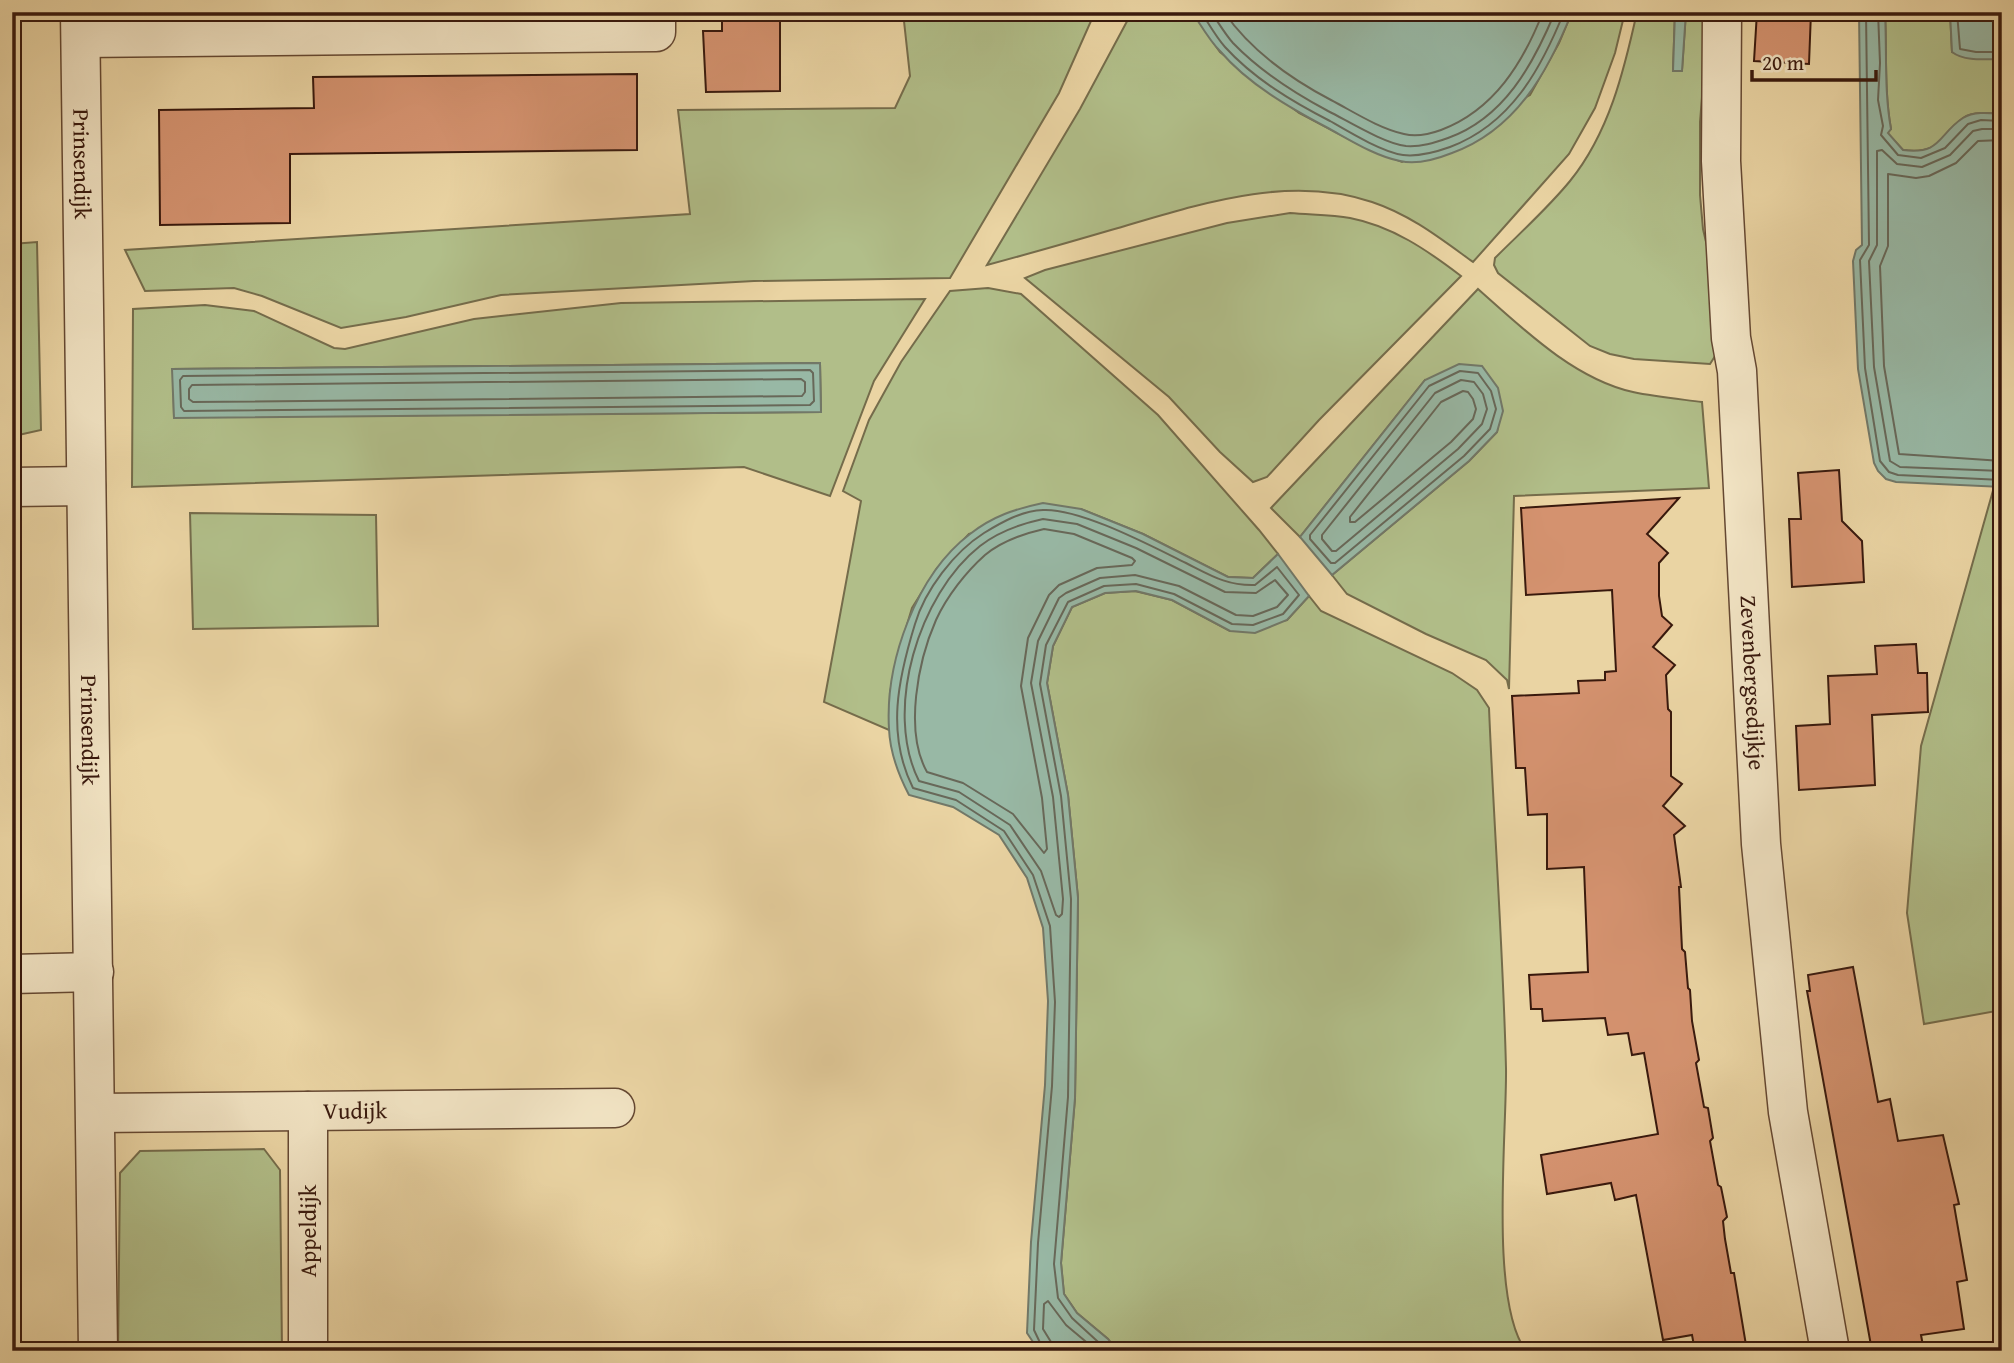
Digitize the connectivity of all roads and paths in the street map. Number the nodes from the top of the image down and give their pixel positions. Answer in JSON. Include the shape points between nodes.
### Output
{"nodes":[{"id":1,"x":1722,"y":12,"type":"edge"},
{"id":2,"x":656,"y":22,"type":"edge"},
{"id":3,"x":80,"y":25,"type":"edge"},
{"id":4,"x":86,"y":486,"type":"junction"},
{"id":5,"x":12,"y":487,"type":"edge"},
{"id":6,"x":94,"y":972,"type":"junction"},
{"id":7,"x":12,"y":974,"type":"edge"},
{"id":8,"x":615,"y":1108,"type":"dead end"},
{"id":9,"x":307,"y":1111,"type":"junction"},
{"id":10,"x":96,"y":1113,"type":"junction"},
{"id":11,"x":98,"y":1351,"type":"edge"},
{"id":12,"x":308,"y":1351,"type":"edge"},
{"id":13,"x":1829,"y":1351,"type":"edge"}],
"edges":[{"from":1,"to":13,"type":"street","name":"Zevenbergsedijkje","via":[[1721,161],[1737,371],[1761,844],[1788,1112]]},
{"from":2,"to":3,"type":"street"},
{"from":3,"to":4,"type":"street","name":"Prinsendijk"},
{"from":4,"to":5,"type":"street"},
{"from":4,"to":6,"type":"street","name":"Prinsendijk"},
{"from":6,"to":7,"type":"street"},
{"from":6,"to":10,"type":"street","name":"Prinsendijk"},
{"from":8,"to":9,"type":"street","name":"Vudijk"},
{"from":9,"to":10,"type":"street","name":"Vudijk"},
{"from":9,"to":12,"type":"street","name":"Appeldijk"},
{"from":10,"to":11,"type":"street","name":"Prinsendijk"}]}
